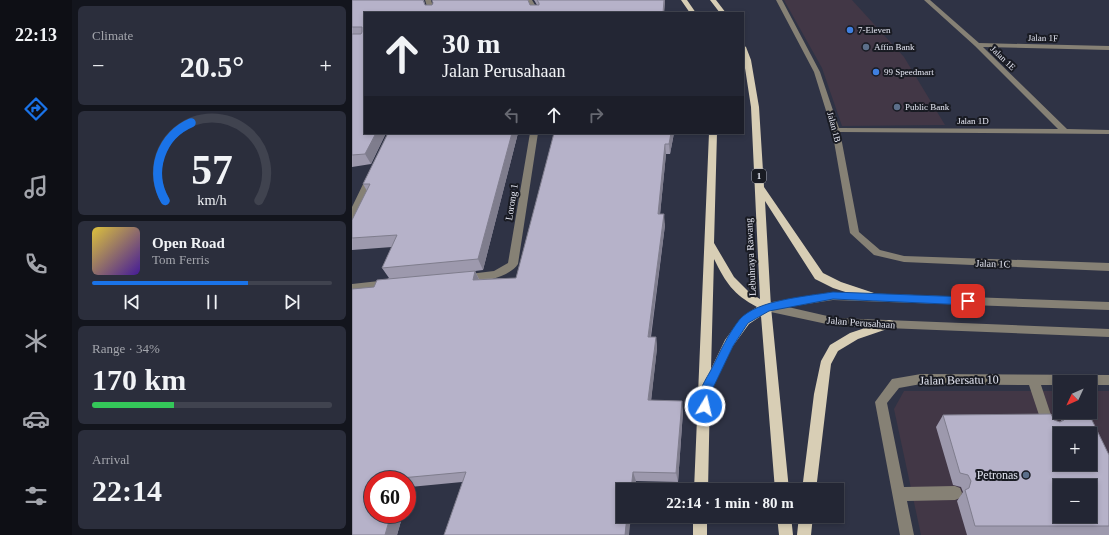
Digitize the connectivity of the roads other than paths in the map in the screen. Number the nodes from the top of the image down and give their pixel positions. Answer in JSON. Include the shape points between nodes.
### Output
{"nodes":[{"id":1,"x":428,"y":0,"type":"edge"},
{"id":2,"x":529,"y":0,"type":"edge"},
{"id":3,"x":684,"y":0,"type":"edge"},
{"id":4,"x":712,"y":0,"type":"edge"},
{"id":5,"x":779,"y":0,"type":"edge"},
{"id":6,"x":927,"y":0,"type":"edge"},
{"id":7,"x":432,"y":12,"type":"edge"},
{"id":8,"x":536,"y":12,"type":"edge"},
{"id":9,"x":692,"y":12,"type":"edge"},
{"id":10,"x":722,"y":12,"type":"edge"},
{"id":11,"x":977,"y":46,"type":"junction"},
{"id":12,"x":1109,"y":48,"type":"edge"},
{"id":13,"x":744,"y":50,"type":"edge"},
{"id":14,"x":836,"y":130,"type":"junction"},
{"id":15,"x":1064,"y":131,"type":"junction"},
{"id":16,"x":1109,"y":132,"type":"edge"},
{"id":17,"x":534,"y":134,"type":"edge"},
{"id":18,"x":713,"y":134,"type":"edge"},
{"id":19,"x":375,"y":167,"type":"edge"},
{"id":20,"x":760,"y":187,"type":"junction"},
{"id":21,"x":352,"y":216,"type":"edge"},
{"id":22,"x":710,"y":244,"type":"junction"},
{"id":23,"x":877,"y":253,"type":"joint"},
{"id":24,"x":1109,"y":267,"type":"edge"},
{"id":25,"x":453,"y":279,"type":"edge"},
{"id":26,"x":398,"y":284,"type":"edge"},
{"id":27,"x":352,"y":288,"type":"edge"},
{"id":28,"x":873,"y":297,"type":"junction"},
{"id":29,"x":1109,"y":306,"type":"edge"},
{"id":30,"x":766,"y":307,"type":"junction"},
{"id":31,"x":889,"y":324,"type":"junction"},
{"id":32,"x":1109,"y":333,"type":"edge"},
{"id":33,"x":1033,"y":380,"type":"junction"},
{"id":34,"x":1109,"y":380,"type":"edge"},
{"id":35,"x":705,"y":392,"type":"junction"},
{"id":36,"x":1049,"y":427,"type":"edge"},
{"id":37,"x":701,"y":483,"type":"edge"},
{"id":38,"x":781,"y":483,"type":"edge"},
{"id":39,"x":810,"y":483,"type":"edge"},
{"id":40,"x":955,"y":493,"type":"dead end"},
{"id":41,"x":899,"y":494,"type":"junction"},
{"id":42,"x":700,"y":523,"type":"edge"},
{"id":43,"x":785,"y":523,"type":"edge"},
{"id":44,"x":805,"y":523,"type":"edge"},
{"id":45,"x":700,"y":535,"type":"edge"},
{"id":46,"x":786,"y":535,"type":"edge"},
{"id":47,"x":804,"y":535,"type":"edge"},
{"id":48,"x":907,"y":535,"type":"edge"}],
"edges":[{"from":1,"to":7,"type":"street"},
{"from":2,"to":8,"type":"street"},
{"from":3,"to":9,"type":"main road"},
{"from":4,"to":10,"type":"main road"},
{"from":5,"to":14,"type":"street","name":"Jalan 1B","via":[[817,72]]},
{"from":6,"to":11,"type":"street","name":"Jalan 1E"},
{"from":11,"to":12,"type":"street","name":"Jalan 1F"},
{"from":11,"to":15,"type":"street","name":"Jalan 1E"},
{"from":13,"to":20,"type":"main road","name":"Lebuhraya Rawang","number":"1","via":[[755,106]]},
{"from":14,"to":15,"type":"street","name":"Jalan 1D"},
{"from":14,"to":23,"type":"street","name":"Jalan 1B","via":[[855,233]]},
{"from":15,"to":16,"type":"street","name":"Jalan 1D"},
{"from":17,"to":25,"type":"street","name":"Lorong 1","via":[[513,264],[504,272],[491,276]]},
{"from":18,"to":22,"type":"main road"},
{"from":19,"to":21,"type":"street"},
{"from":20,"to":28,"type":"main road","via":[[819,276]]},
{"from":20,"to":30,"type":"main road","name":"Lebuhraya Rawang","number":"1"},
{"from":22,"to":30,"type":"main road","via":[[730,280],[746,296]]},
{"from":22,"to":35,"type":"main road"},
{"from":23,"to":24,"type":"street","name":"Jalan 1C","via":[[904,260]]},
{"from":26,"to":27,"type":"street"},
{"from":28,"to":29,"type":"street"},
{"from":28,"to":30,"type":"street","via":[[833,296]]},
{"from":30,"to":31,"type":"street","name":"Jalan Perusahaan","via":[[836,322]]},
{"from":30,"to":35,"type":"main road","via":[[745,321],[730,343]]},
{"from":30,"to":38,"type":"main road","name":"Lebuhraya Rawang","number":"1"},
{"from":31,"to":32,"type":"street","name":"Jalan Perusahaan"},
{"from":31,"to":39,"type":"main road","via":[[854,336],[834,348],[825,364]]},
{"from":33,"to":34,"type":"street","name":"Jalan Bersatu 10"},
{"from":33,"to":36,"type":"street"},
{"from":33,"to":41,"type":"street","name":"Jalan Bersatu 10","via":[[921,379],[896,383],[881,402]]},
{"from":35,"to":37,"type":"main road"},
{"from":40,"to":41,"type":"street"},
{"from":41,"to":48,"type":"street","name":"Jalan Bersatu 10"},
{"from":42,"to":45,"type":"main road"},
{"from":43,"to":46,"type":"main road"},
{"from":44,"to":47,"type":"main road"}]}
